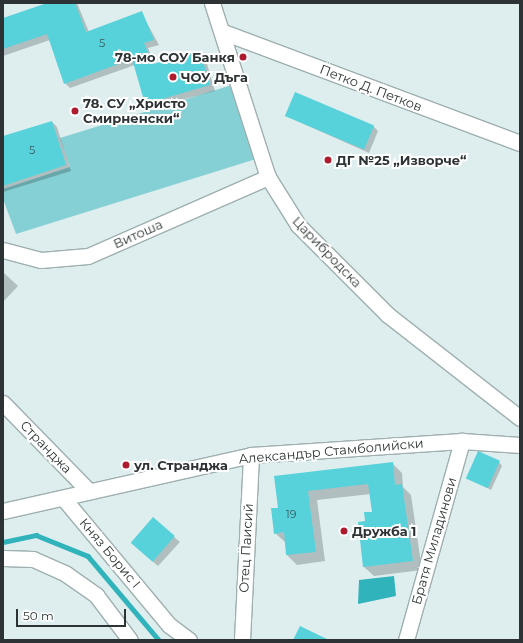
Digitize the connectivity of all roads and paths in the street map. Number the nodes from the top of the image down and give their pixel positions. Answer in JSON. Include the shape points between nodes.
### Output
{"nodes":[{"id":1,"x":212,"y":3,"type":"edge"},
{"id":2,"x":223,"y":32,"type":"junction"},
{"id":3,"x":520,"y":143,"type":"edge"},
{"id":4,"x":268,"y":177,"type":"junction"},
{"id":5,"x":3,"y":250,"type":"edge"},
{"id":6,"x":3,"y":404,"type":"edge"},
{"id":7,"x":520,"y":418,"type":"edge"},
{"id":8,"x":462,"y":441,"type":"junction"},
{"id":9,"x":520,"y":444,"type":"edge"},
{"id":10,"x":251,"y":455,"type":"junction"},
{"id":11,"x":88,"y":490,"type":"junction"},
{"id":12,"x":64,"y":499,"type":"junction"},
{"id":13,"x":3,"y":511,"type":"edge"},
{"id":14,"x":3,"y":558,"type":"edge"},
{"id":15,"x":130,"y":640,"type":"edge"},
{"id":16,"x":189,"y":640,"type":"edge"},
{"id":17,"x":242,"y":640,"type":"edge"},
{"id":18,"x":406,"y":640,"type":"edge"}],
"edges":[{"from":1,"to":2,"type":"street","name":"Царибродска"},
{"from":2,"to":3,"type":"street","name":"Петко Д. Петков"},
{"from":2,"to":4,"type":"street","name":"Царибродска"},
{"from":4,"to":5,"type":"street","name":"Витоша","via":[[88,256],[41,260]]},
{"from":4,"to":7,"type":"street","name":"Царибродска","via":[[298,225],[388,315]]},
{"from":6,"to":11,"type":"street","name":"Странджа"},
{"from":8,"to":9,"type":"street","name":"Александър Стамболийски"},
{"from":8,"to":10,"type":"street","name":"Александър Стамболийски"},
{"from":8,"to":18,"type":"street","name":"Братя Миладинови"},
{"from":10,"to":11,"type":"street","name":"Александър Стамболийски"},
{"from":10,"to":17,"type":"street","name":"Отец Паисий"},
{"from":11,"to":12,"type":"street","name":"Александър Стамболийски"},
{"from":12,"to":13,"type":"street","name":"Александър Стамболийски"},
{"from":12,"to":16,"type":"street","name":"Княз Борис I","via":[[169,625]]},
{"from":14,"to":15,"type":"street","via":[[33,559],[66,574],[96,595]]}]}
